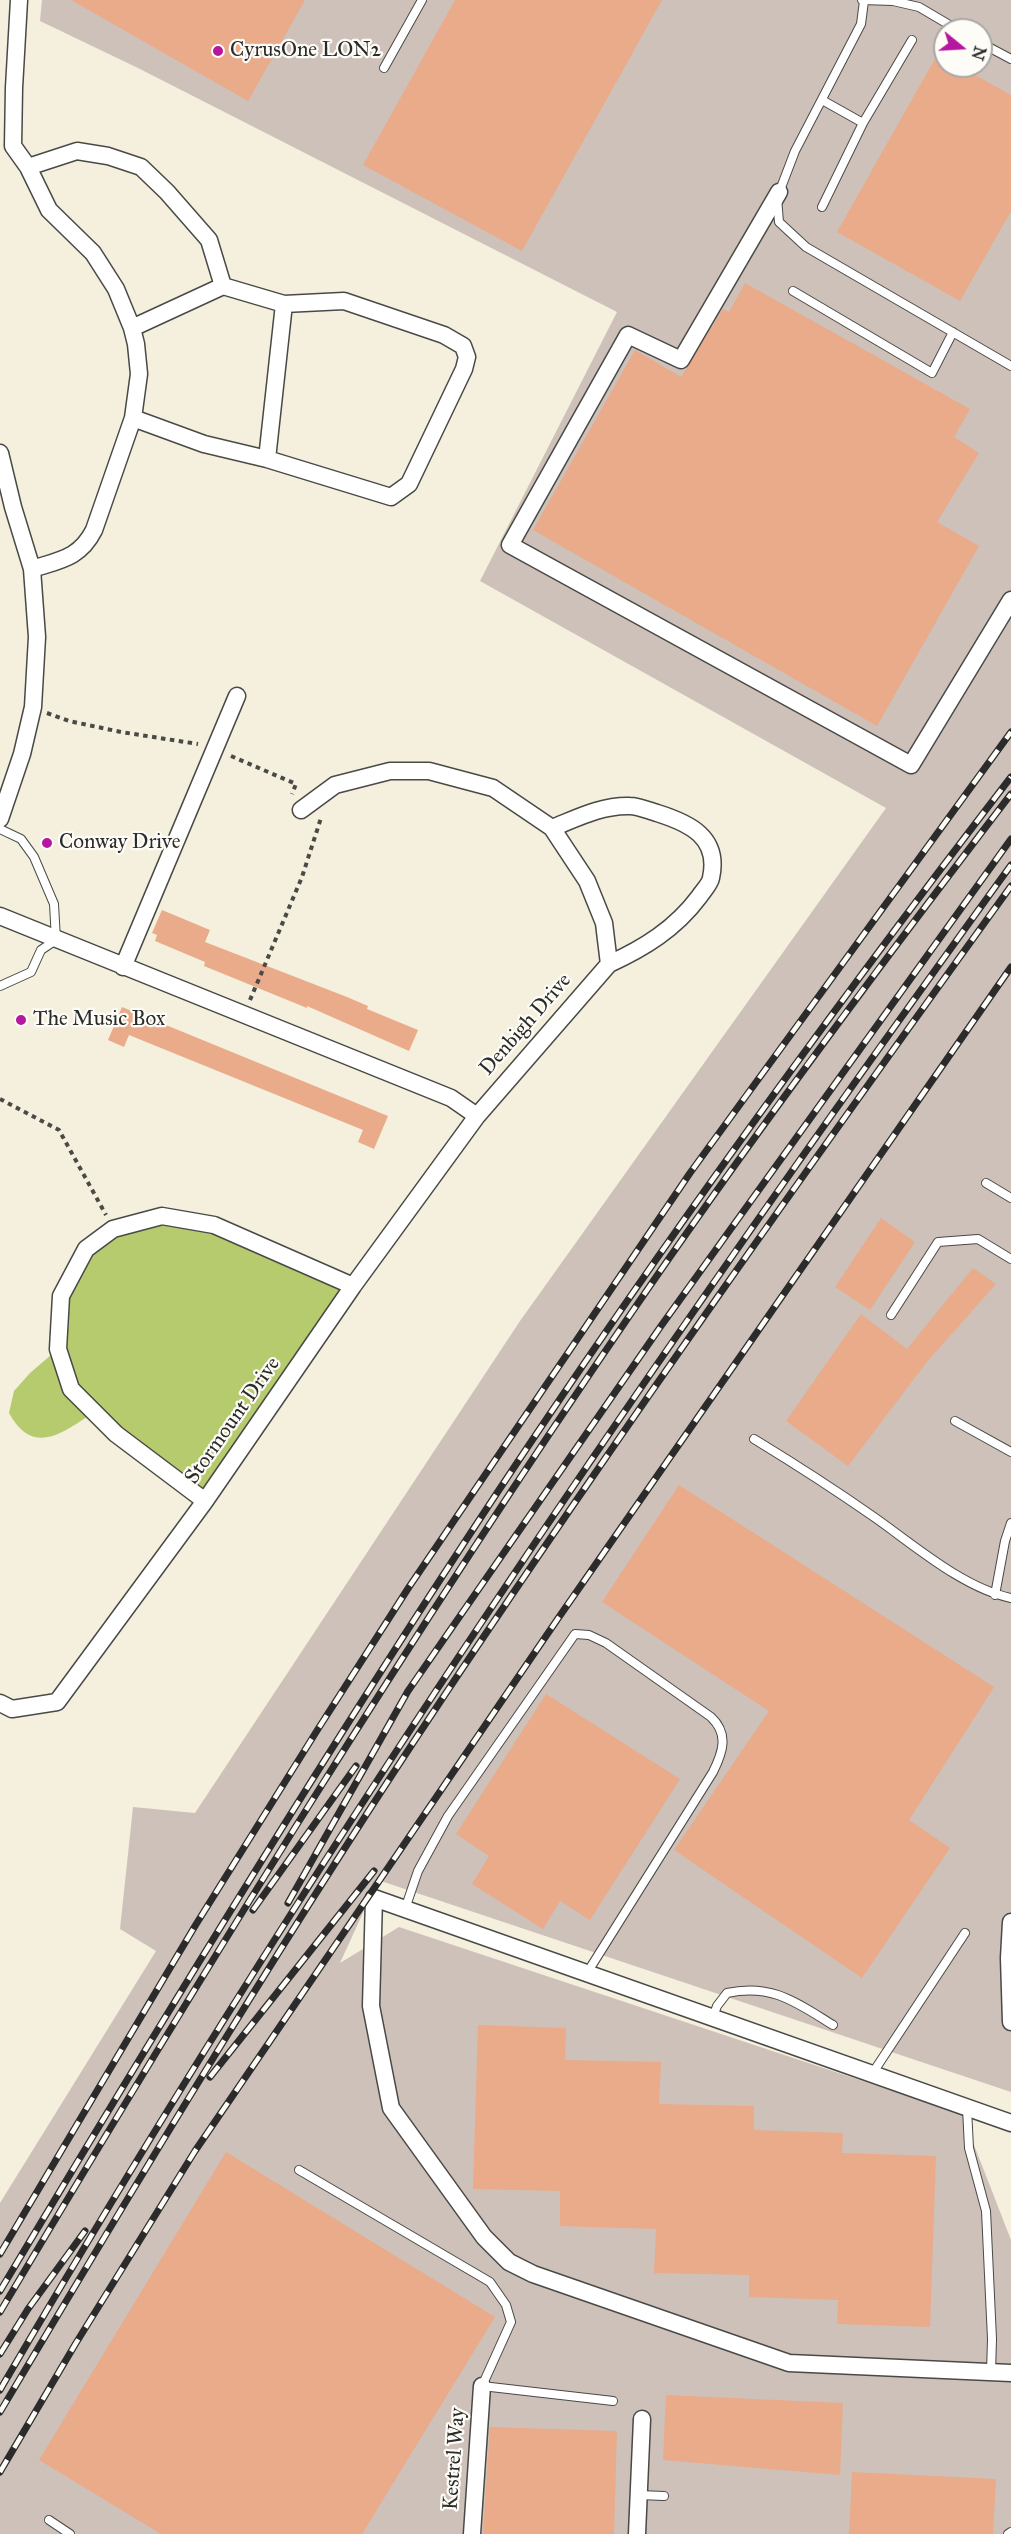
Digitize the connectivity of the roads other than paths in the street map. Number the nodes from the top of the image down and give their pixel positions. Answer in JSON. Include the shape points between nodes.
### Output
{"nodes":[{"id":1,"x":19,"y":0,"type":"edge"},
{"id":2,"x":422,"y":0,"type":"edge"},
{"id":3,"x":863,"y":0,"type":"edge"},
{"id":4,"x":938,"y":18,"type":"edge"},
{"id":5,"x":912,"y":40,"type":"dead end"},
{"id":6,"x":993,"y":49,"type":"edge"},
{"id":7,"x":1011,"y":58,"type":"edge"},
{"id":8,"x":384,"y":69,"type":"dead end"},
{"id":9,"x":822,"y":100,"type":"junction"},
{"id":10,"x":863,"y":123,"type":"junction"},
{"id":11,"x":28,"y":167,"type":"junction"},
{"id":12,"x":779,"y":192,"type":"junction"},
{"id":13,"x":822,"y":207,"type":"dead end"},
{"id":14,"x":223,"y":286,"type":"junction"},
{"id":15,"x":793,"y":291,"type":"dead end"},
{"id":16,"x":284,"y":304,"type":"junction"},
{"id":17,"x":953,"y":332,"type":"junction"},
{"id":18,"x":134,"y":336,"type":"junction"},
{"id":19,"x":1011,"y":366,"type":"edge"},
{"id":20,"x":133,"y":418,"type":"junction"},
{"id":21,"x":0,"y":453,"type":"edge"},
{"id":22,"x":267,"y":459,"type":"junction"},
{"id":23,"x":4,"y":487,"type":"edge"},
{"id":24,"x":32,"y":569,"type":"junction"},
{"id":25,"x":1011,"y":600,"type":"edge"},
{"id":26,"x":237,"y":696,"type":"dead end"},
{"id":27,"x":3,"y":801,"type":"edge"},
{"id":28,"x":302,"y":810,"type":"road end"},
{"id":29,"x":0,"y":819,"type":"edge"},
{"id":30,"x":552,"y":828,"type":"junction"},
{"id":31,"x":0,"y":829,"type":"edge"},
{"id":32,"x":0,"y":916,"type":"edge"},
{"id":33,"x":56,"y":940,"type":"junction"},
{"id":34,"x":609,"y":964,"type":"junction"},
{"id":35,"x":123,"y":967,"type":"junction"},
{"id":36,"x":0,"y":986,"type":"edge"},
{"id":37,"x":477,"y":1116,"type":"junction"},
{"id":38,"x":986,"y":1183,"type":"dead end"},
{"id":39,"x":1011,"y":1198,"type":"edge"},
{"id":40,"x":1011,"y":1259,"type":"edge"},
{"id":41,"x":353,"y":1286,"type":"junction"},
{"id":42,"x":891,"y":1315,"type":"dead end"},
{"id":43,"x":955,"y":1421,"type":"dead end"},
{"id":44,"x":754,"y":1439,"type":"dead end"},
{"id":45,"x":1011,"y":1452,"type":"edge"},
{"id":46,"x":205,"y":1502,"type":"junction"},
{"id":47,"x":1011,"y":1523,"type":"edge"},
{"id":48,"x":995,"y":1595,"type":"junction"},
{"id":49,"x":1011,"y":1598,"type":"edge"},
{"id":50,"x":0,"y":1703,"type":"edge"},
{"id":51,"x":405,"y":1909,"type":"junction"},
{"id":52,"x":1011,"y":1922,"type":"edge"},
{"id":53,"x":965,"y":1933,"type":"dead end"},
{"id":54,"x":1010,"y":1939,"type":"edge"},
{"id":55,"x":587,"y":1973,"type":"junction"},
{"id":56,"x":713,"y":2017,"type":"junction"},
{"id":57,"x":1011,"y":2022,"type":"edge"},
{"id":58,"x":833,"y":2025,"type":"dead end"},
{"id":59,"x":872,"y":2074,"type":"junction"},
{"id":60,"x":967,"y":2108,"type":"junction"},
{"id":61,"x":1011,"y":2123,"type":"edge"},
{"id":62,"x":299,"y":2170,"type":"dead end"},
{"id":63,"x":991,"y":2372,"type":"junction"},
{"id":64,"x":1011,"y":2373,"type":"edge"},
{"id":65,"x":482,"y":2386,"type":"junction"},
{"id":66,"x":613,"y":2401,"type":"dead end"},
{"id":67,"x":642,"y":2419,"type":"dead end"},
{"id":68,"x":639,"y":2495,"type":"junction"},
{"id":69,"x":664,"y":2496,"type":"dead end"},
{"id":70,"x":49,"y":2520,"type":"dead end"},
{"id":71,"x":70,"y":2534,"type":"edge"},
{"id":72,"x":472,"y":2534,"type":"edge"},
{"id":73,"x":637,"y":2534,"type":"edge"}],
"edges":[{"from":1,"to":11,"type":"street","via":[[13,146]]},
{"from":2,"to":8,"type":"lane"},
{"from":3,"to":4,"type":"lane","via":[[919,7]]},
{"from":3,"to":9,"type":"lane","via":[[861,24]]},
{"from":5,"to":10,"type":"lane"},
{"from":6,"to":7,"type":"lane"},
{"from":9,"to":10,"type":"lane"},
{"from":9,"to":12,"type":"lane"},
{"from":10,"to":13,"type":"lane"},
{"from":11,"to":14,"type":"street","via":[[77,150],[141,168],[209,240]]},
{"from":11,"to":18,"type":"street","via":[[49,210],[93,253],[116,289]]},
{"from":12,"to":17,"type":"lane","via":[[779,222],[806,247]]},
{"from":12,"to":25,"type":"street","via":[[681,360],[628,335],[510,545],[911,765]]},
{"from":14,"to":16,"type":"street"},
{"from":14,"to":18,"type":"street"},
{"from":15,"to":17,"type":"lane","via":[[932,373]]},
{"from":16,"to":22,"type":"street"},
{"from":16,"to":22,"type":"street","via":[[344,301],[444,335],[463,346],[467,357],[409,484],[391,496]]},
{"from":17,"to":19,"type":"lane"},
{"from":18,"to":20,"type":"street","via":[[139,374]]},
{"from":20,"to":22,"type":"street","via":[[204,444]]},
{"from":20,"to":24,"type":"street","via":[[87,545],[72,556]]},
{"from":21,"to":23,"type":"street"},
{"from":23,"to":24,"type":"street"},
{"from":24,"to":27,"type":"street","via":[[38,637],[33,707],[22,754]]},
{"from":26,"to":35,"type":"street"},
{"from":27,"to":29,"type":"street"},
{"from":28,"to":30,"type":"street","via":[[335,785],[390,771],[429,771],[493,788]]},
{"from":30,"to":34,"type":"street","via":[[587,881],[604,923]]},
{"from":30,"to":34,"type":"street","name":"Denbigh Drive","via":[[597,810],[632,806],[684,822],[703,836],[711,854],[711,879],[690,909],[639,951]]},
{"from":31,"to":33,"type":"lane","via":[[21,839],[34,857],[54,904]]},
{"from":32,"to":33,"type":"street"},
{"from":33,"to":35,"type":"street"},
{"from":33,"to":36,"type":"lane","via":[[41,950],[31,972]]},
{"from":34,"to":37,"type":"street","name":"Denbigh Drive"},
{"from":35,"to":37,"type":"street","via":[[451,1098]]},
{"from":37,"to":41,"type":"street","name":"Stormount Drive"},
{"from":38,"to":39,"type":"lane"},
{"from":40,"to":42,"type":"lane","via":[[978,1239],[938,1242]]},
{"from":41,"to":46,"type":"street","name":"Stormount Drive"},
{"from":41,"to":46,"type":"street","via":[[214,1226],[162,1216],[113,1229],[86,1250],[61,1296],[58,1349],[71,1389],[116,1434]]},
{"from":43,"to":45,"type":"lane"},
{"from":44,"to":48,"type":"lane","via":[[818,1477],[956,1575]]},
{"from":46,"to":50,"type":"street","name":"Stormount Drive","via":[[57,1702],[12,1709]]},
{"from":47,"to":48,"type":"lane"},
{"from":48,"to":49,"type":"lane"},
{"from":51,"to":55,"type":"street"},
{"from":51,"to":55,"type":"lane","via":[[418,1871],[448,1816],[575,1634],[589,1635],[606,1642],[711,1717],[720,1725],[723,1748],[713,1772]]},
{"from":51,"to":63,"type":"street","via":[[374,1898],[371,2006],[391,2108],[484,2237],[509,2262],[533,2274],[789,2363]]},
{"from":52,"to":54,"type":"street"},
{"from":53,"to":59,"type":"lane"},
{"from":54,"to":57,"type":"street"},
{"from":55,"to":56,"type":"street"},
{"from":56,"to":58,"type":"lane","via":[[727,1993],[764,1990],[787,1997]]},
{"from":56,"to":59,"type":"street"},
{"from":59,"to":60,"type":"street"},
{"from":60,"to":61,"type":"street"},
{"from":60,"to":63,"type":"lane","via":[[969,2148],[986,2211]]},
{"from":62,"to":65,"type":"lane","via":[[490,2282],[512,2322]]},
{"from":63,"to":64,"type":"street"},
{"from":65,"to":66,"type":"lane"},
{"from":65,"to":72,"type":"street","name":"Kestrel Way"},
{"from":67,"to":68,"type":"street"},
{"from":68,"to":69,"type":"lane"},
{"from":68,"to":73,"type":"street"},
{"from":70,"to":71,"type":"lane"}]}
